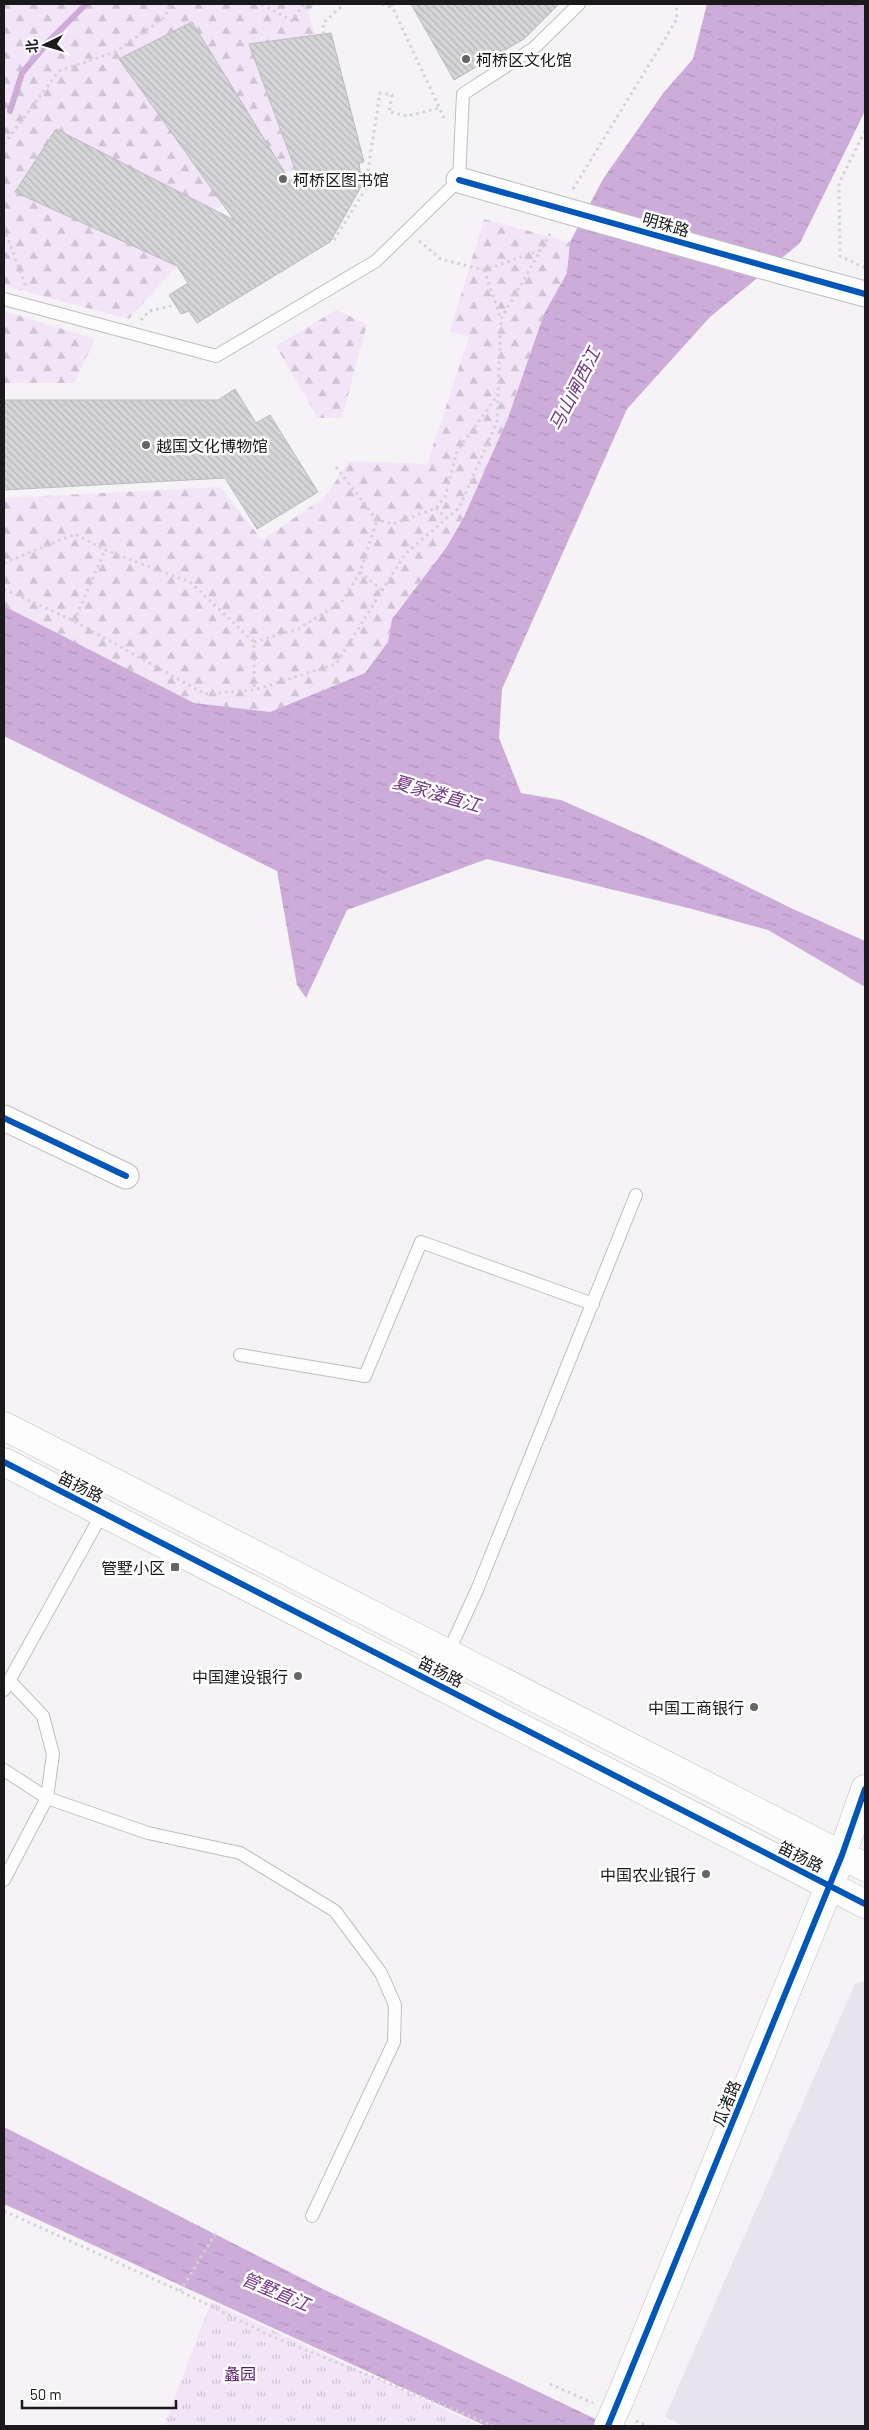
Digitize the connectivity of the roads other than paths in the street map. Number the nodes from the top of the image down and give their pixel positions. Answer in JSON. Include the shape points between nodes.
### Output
{"nodes":[{"id":1,"x":579,"y":4,"type":"edge"},
{"id":2,"x":459,"y":180,"type":"junction"},
{"id":3,"x":865,"y":294,"type":"edge"},
{"id":4,"x":4,"y":299,"type":"edge"},
{"id":5,"x":4,"y":1118,"type":"edge"},
{"id":6,"x":126,"y":1176,"type":"dead end"},
{"id":7,"x":636,"y":1195,"type":"dead end"},
{"id":8,"x":593,"y":1304,"type":"junction"},
{"id":9,"x":240,"y":1355,"type":"dead end"},
{"id":10,"x":4,"y":1426,"type":"edge"},
{"id":11,"x":4,"y":1462,"type":"edge"},
{"id":12,"x":102,"y":1512,"type":"junction"},
{"id":13,"x":448,"y":1653,"type":"junction"},
{"id":14,"x":6,"y":1685,"type":"edge"},
{"id":15,"x":4,"y":1770,"type":"edge"},
{"id":16,"x":865,"y":1789,"type":"edge"},
{"id":17,"x":47,"y":1798,"type":"junction"},
{"id":18,"x":854,"y":1861,"type":"edge"},
{"id":19,"x":4,"y":1880,"type":"edge"},
{"id":20,"x":830,"y":1886,"type":"junction"},
{"id":21,"x":865,"y":1904,"type":"edge"},
{"id":22,"x":312,"y":2216,"type":"dead end"},
{"id":23,"x":608,"y":2426,"type":"edge"}],
"edges":[{"from":1,"to":2,"type":"lane","via":[[534,48],[463,94]]},
{"from":2,"to":3,"type":"street","name":"明珠路","bridge":true},
{"from":2,"to":4,"type":"lane","via":[[376,261],[216,356]]},
{"from":5,"to":6,"type":"street"},
{"from":7,"to":8,"type":"lane"},
{"from":8,"to":9,"type":"lane","via":[[421,1242],[365,1376]]},
{"from":8,"to":13,"type":"lane","via":[[478,1590]]},
{"from":10,"to":13,"type":"street","name":"笛扬路"},
{"from":11,"to":12,"type":"street","name":"笛扬路"},
{"from":12,"to":14,"type":"lane"},
{"from":12,"to":20,"type":"street","name":"笛扬路"},
{"from":13,"to":18,"type":"street","name":"笛扬路"},
{"from":14,"to":17,"type":"lane","via":[[42,1716],[53,1754]]},
{"from":15,"to":17,"type":"lane"},
{"from":16,"to":18,"type":"street","name":"瓜渚路"},
{"from":17,"to":19,"type":"lane"},
{"from":17,"to":22,"type":"lane","via":[[148,1833],[240,1853],[335,1911],[381,1973],[395,2005],[394,2042]]},
{"from":18,"to":20,"type":"street","name":"瓜渚路"},
{"from":20,"to":21,"type":"street","name":"笛扬路"},
{"from":20,"to":23,"type":"street","name":"瓜渚路","bridge":true}]}
